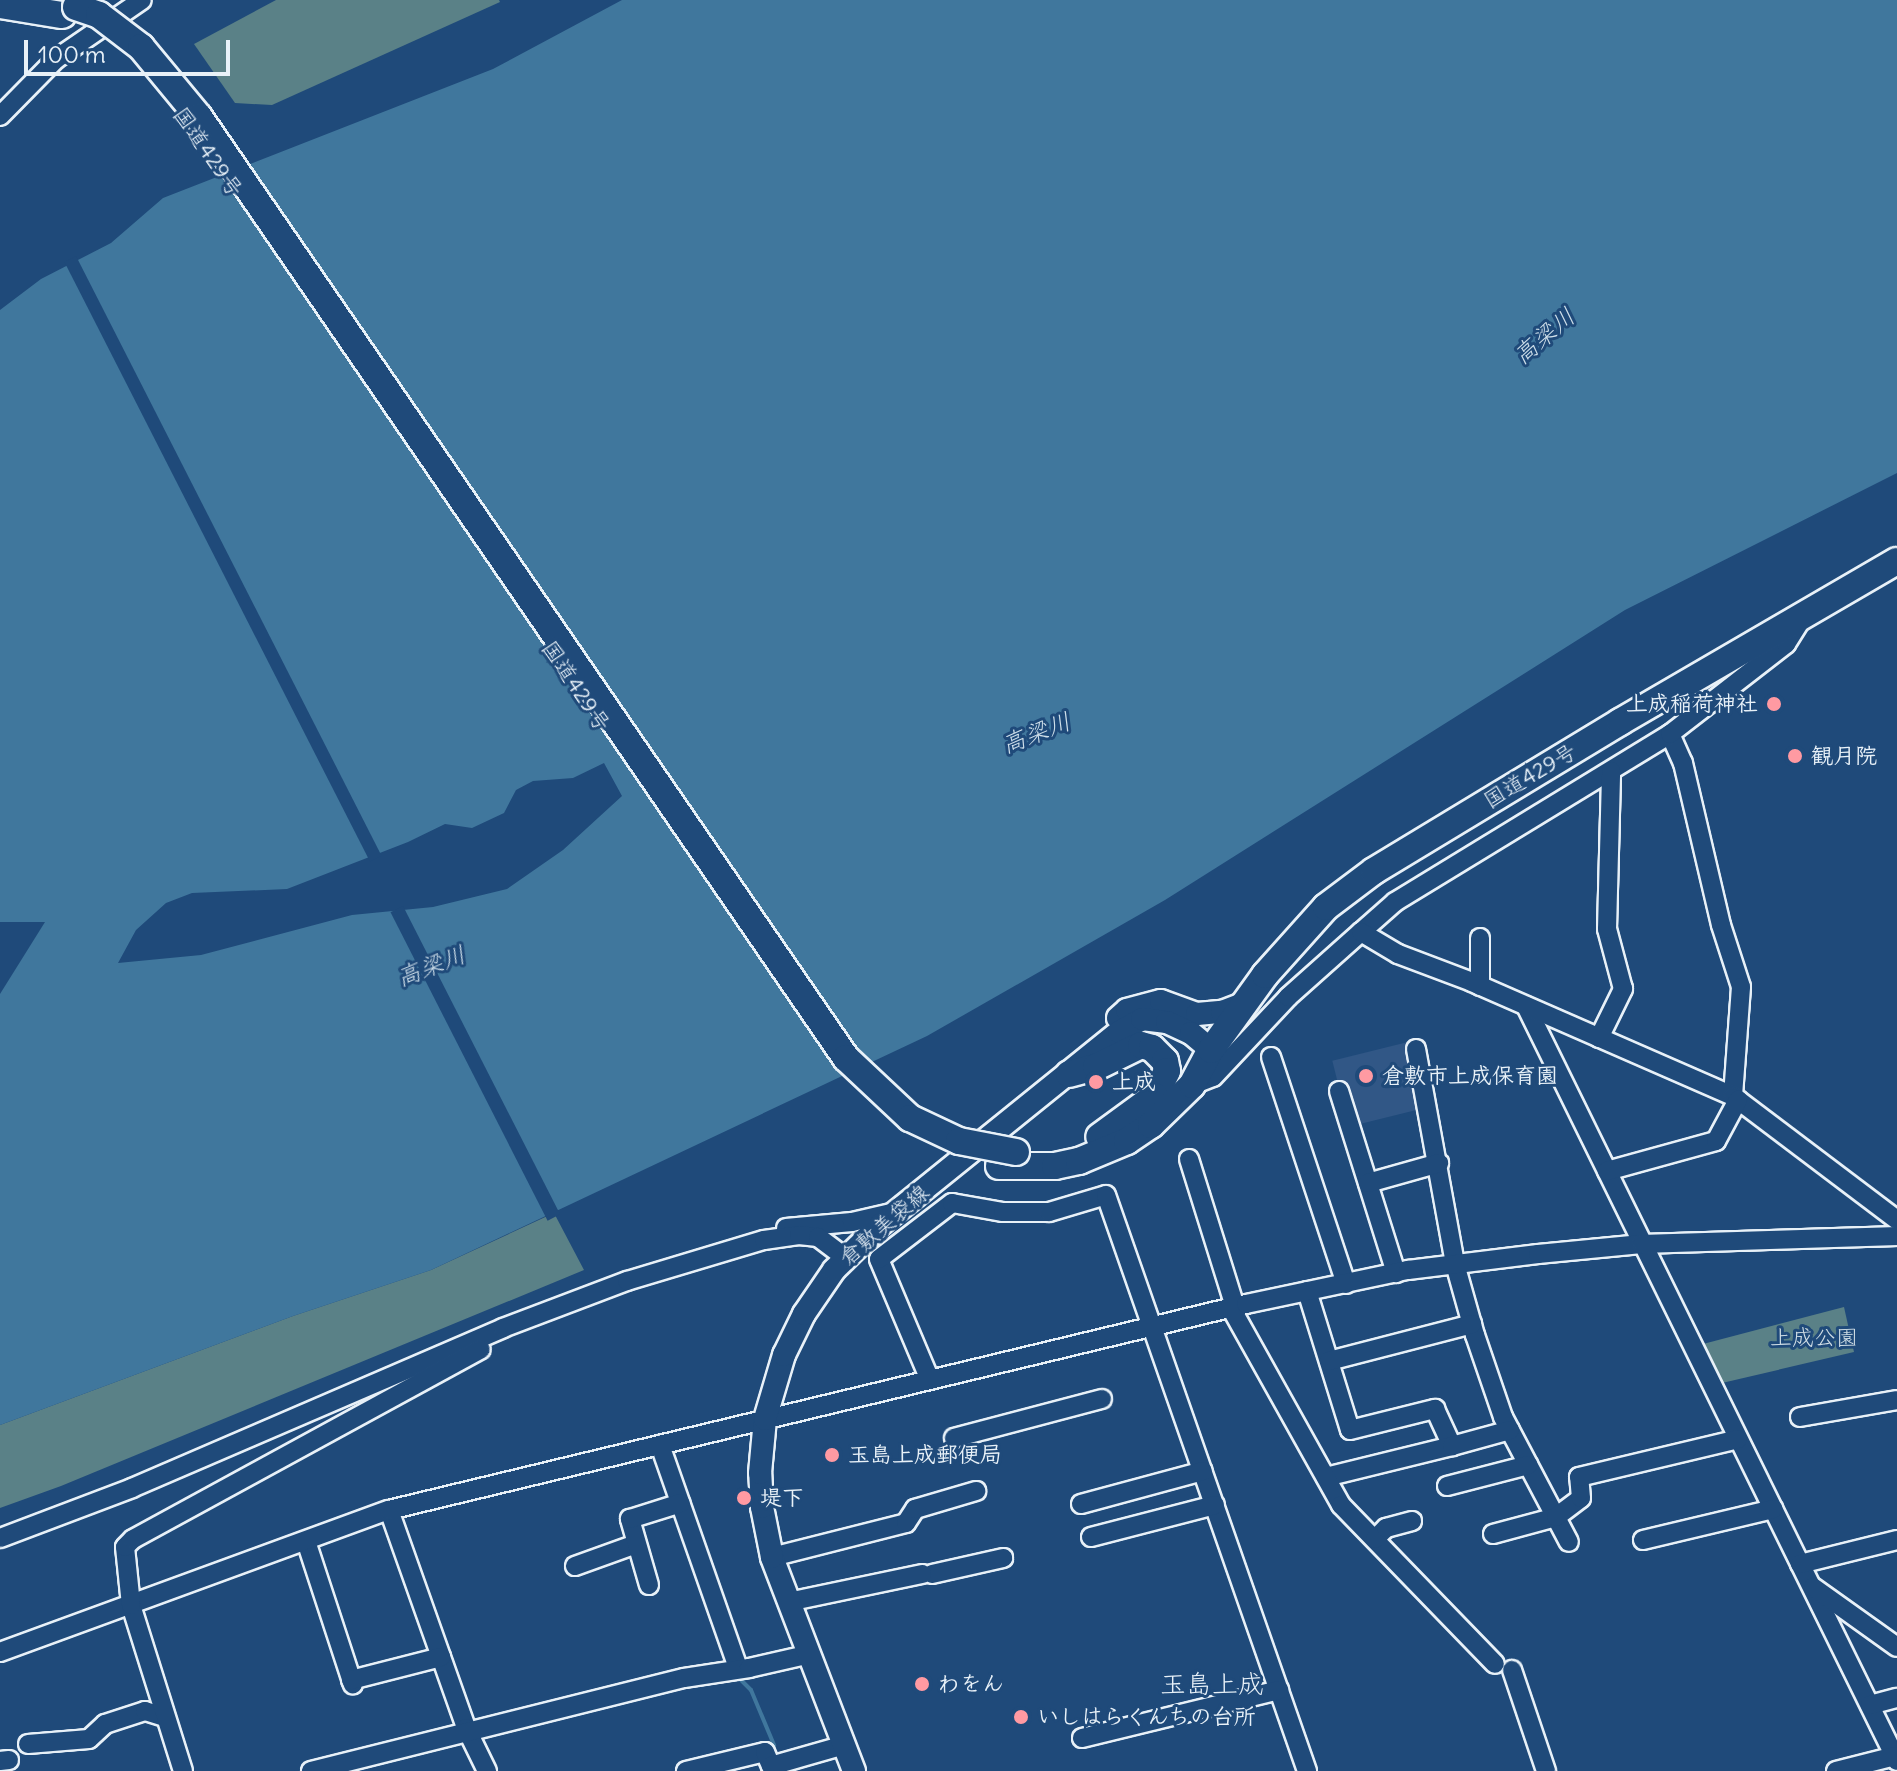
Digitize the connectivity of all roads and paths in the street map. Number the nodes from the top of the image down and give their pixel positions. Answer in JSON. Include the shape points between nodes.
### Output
{"nodes":[{"id":1,"x":142,"y":0,"type":"edge"},
{"id":2,"x":0,"y":5,"type":"edge"},
{"id":3,"x":72,"y":6,"type":"edge"},
{"id":4,"x":0,"y":116,"type":"edge"},
{"id":5,"x":1897,"y":561,"type":"edge"},
{"id":6,"x":1803,"y":615,"type":"junction"},
{"id":7,"x":1670,"y":734,"type":"junction"},
{"id":8,"x":1611,"y":771,"type":"junction"},
{"id":9,"x":1361,"y":932,"type":"junction"},
{"id":10,"x":1480,"y":938,"type":"dead end"},
{"id":11,"x":1480,"y":986,"type":"junction"},
{"id":12,"x":1245,"y":1003,"type":"junction"},
{"id":13,"x":1526,"y":1006,"type":"junction"},
{"id":14,"x":1599,"y":1038,"type":"junction"},
{"id":15,"x":1416,"y":1049,"type":"dead end"},
{"id":16,"x":1211,"y":1050,"type":"junction"},
{"id":17,"x":1092,"y":1055,"type":"junction"},
{"id":18,"x":1271,"y":1057,"type":"dead end"},
{"id":19,"x":1069,"y":1074,"type":"junction"},
{"id":20,"x":1192,"y":1085,"type":"junction"},
{"id":21,"x":1339,"y":1091,"type":"dead end"},
{"id":22,"x":1736,"y":1098,"type":"junction"},
{"id":23,"x":1099,"y":1137,"type":"junction"},
{"id":24,"x":1008,"y":1159,"type":"junction"},
{"id":25,"x":1189,"y":1159,"type":"dead end"},
{"id":26,"x":1439,"y":1163,"type":"junction"},
{"id":27,"x":1607,"y":1171,"type":"junction"},
{"id":28,"x":1368,"y":1183,"type":"junction"},
{"id":29,"x":896,"y":1212,"type":"junction"},
{"id":30,"x":1897,"y":1220,"type":"edge"},
{"id":31,"x":1897,"y":1236,"type":"edge"},
{"id":32,"x":1642,"y":1244,"type":"junction"},
{"id":33,"x":724,"y":1252,"type":"junction"},
{"id":34,"x":845,"y":1257,"type":"junction"},
{"id":35,"x":1455,"y":1264,"type":"junction"},
{"id":36,"x":1396,"y":1273,"type":"junction"},
{"id":37,"x":1346,"y":1284,"type":"junction"},
{"id":38,"x":1307,"y":1291,"type":"junction"},
{"id":39,"x":1233,"y":1308,"type":"junction"},
{"id":40,"x":1472,"y":1324,"type":"junction"},
{"id":41,"x":1153,"y":1326,"type":"junction"},
{"id":42,"x":503,"y":1328,"type":"junction"},
{"id":43,"x":1329,"y":1361,"type":"junction"},
{"id":44,"x":928,"y":1374,"type":"junction"},
{"id":45,"x":1102,"y":1399,"type":"dead end"},
{"id":46,"x":1897,"y":1400,"type":"edge"},
{"id":47,"x":1800,"y":1417,"type":"dead end"},
{"id":48,"x":765,"y":1419,"type":"junction"},
{"id":49,"x":1510,"y":1430,"type":"junction"},
{"id":50,"x":954,"y":1438,"type":"dead end"},
{"id":51,"x":1738,"y":1439,"type":"junction"},
{"id":52,"x":660,"y":1445,"type":"junction"},
{"id":53,"x":1452,"y":1446,"type":"junction"},
{"id":54,"x":1528,"y":1465,"type":"junction"},
{"id":55,"x":1203,"y":1471,"type":"junction"},
{"id":56,"x":1330,"y":1476,"type":"junction"},
{"id":57,"x":1447,"y":1486,"type":"dead end"},
{"id":58,"x":976,"y":1491,"type":"dead end"},
{"id":59,"x":681,"y":1503,"type":"junction"},
{"id":60,"x":1081,"y":1504,"type":"dead end"},
{"id":61,"x":1215,"y":1505,"type":"junction"},
{"id":62,"x":1773,"y":1509,"type":"junction"},
{"id":63,"x":389,"y":1510,"type":"junction"},
{"id":64,"x":1556,"y":1517,"type":"junction"},
{"id":65,"x":1412,"y":1521,"type":"dead end"},
{"id":66,"x":1493,"y":1534,"type":"dead end"},
{"id":67,"x":1378,"y":1536,"type":"junction"},
{"id":68,"x":1091,"y":1537,"type":"dead end"},
{"id":69,"x":0,"y":1538,"type":"edge"},
{"id":70,"x":1643,"y":1540,"type":"dead end"},
{"id":71,"x":1897,"y":1540,"type":"edge"},
{"id":72,"x":306,"y":1541,"type":"junction"},
{"id":73,"x":1569,"y":1542,"type":"dead end"},
{"id":74,"x":636,"y":1544,"type":"junction"},
{"id":75,"x":772,"y":1557,"type":"junction"},
{"id":76,"x":1003,"y":1558,"type":"dead end"},
{"id":77,"x":1800,"y":1564,"type":"junction"},
{"id":78,"x":575,"y":1566,"type":"dead end"},
{"id":79,"x":649,"y":1585,"type":"dead end"},
{"id":80,"x":1811,"y":1586,"type":"junction"},
{"id":81,"x":130,"y":1599,"type":"junction"},
{"id":82,"x":788,"y":1602,"type":"junction"},
{"id":83,"x":1897,"y":1647,"type":"edge"},
{"id":84,"x":0,"y":1652,"type":"edge"},
{"id":85,"x":810,"y":1654,"type":"junction"},
{"id":86,"x":441,"y":1657,"type":"junction"},
{"id":87,"x":738,"y":1668,"type":"junction"},
{"id":88,"x":1279,"y":1690,"type":"junction"},
{"id":89,"x":1897,"y":1698,"type":"edge"},
{"id":90,"x":1870,"y":1705,"type":"junction"},
{"id":91,"x":165,"y":1717,"type":"junction"},
{"id":92,"x":472,"y":1737,"type":"junction"},
{"id":93,"x":1082,"y":1738,"type":"dead end"},
{"id":94,"x":28,"y":1744,"type":"dead end"},
{"id":95,"x":844,"y":1745,"type":"junction"},
{"id":96,"x":1896,"y":1758,"type":"edge"},
{"id":97,"x":183,"y":1771,"type":"edge"},
{"id":98,"x":311,"y":1771,"type":"edge"},
{"id":99,"x":487,"y":1771,"type":"edge"},
{"id":100,"x":686,"y":1771,"type":"edge"},
{"id":101,"x":854,"y":1771,"type":"edge"},
{"id":102,"x":1307,"y":1771,"type":"edge"},
{"id":103,"x":1546,"y":1771,"type":"edge"},
{"id":104,"x":1836,"y":1771,"type":"edge"}],
"edges":[{"from":1,"to":4,"type":"street","via":[[56,59]]},
{"from":2,"to":3,"type":"highway","name":"国道429号"},
{"from":3,"to":24,"type":"highway","name":"国道429号","bridge":true,"via":[[141,47],[199,117],[846,1058],[910,1118]]},
{"from":3,"to":24,"type":"highway","name":"国道429号","via":[[83,22],[132,56],[192,127],[837,1066],[877,1109],[948,1155]]},
{"from":5,"to":6,"type":"highway","name":"国道429号"},
{"from":6,"to":7,"type":"street","via":[[1786,644]]},
{"from":6,"to":12,"type":"highway","name":"国道429号","via":[[1374,871],[1326,907]]},
{"from":7,"to":8,"type":"street"},
{"from":7,"to":22,"type":"street","via":[[1688,778],[1721,925],[1741,987]]},
{"from":8,"to":9,"type":"street","via":[[1395,902]]},
{"from":8,"to":14,"type":"street","via":[[1607,929],[1623,989]]},
{"from":9,"to":11,"type":"street","via":[[1398,954]]},
{"from":9,"to":20,"type":"street","via":[[1288,997],[1213,1077]]},
{"from":10,"to":11,"type":"street"},
{"from":11,"to":13,"type":"street"},
{"from":12,"to":16,"type":"highway","name":"国道429号"},
{"from":12,"to":17,"type":"main road","via":[[1210,1014],[1161,1001],[1142,1004],[1112,1024]]},
{"from":13,"to":14,"type":"street"},
{"from":13,"to":27,"type":"street"},
{"from":14,"to":22,"type":"street"},
{"from":15,"to":26,"type":"street"},
{"from":16,"to":17,"type":"main road","name":"倉敷美袋線","via":[[1167,1022],[1142,1019]]},
{"from":16,"to":20,"type":"highway","name":"国道429号"},
{"from":16,"to":23,"type":"highway","name":"国道429号","via":[[1158,1102]]},
{"from":17,"to":19,"type":"main road","name":"倉敷美袋線"},
{"from":18,"to":37,"type":"street"},
{"from":19,"to":23,"type":"highway","via":[[1141,1045],[1165,1061],[1167,1071],[1155,1096]]},
{"from":19,"to":29,"type":"main road","name":"倉敷美袋線"},
{"from":20,"to":24,"type":"highway","name":"国道429号","via":[[1151,1125],[1105,1151],[1055,1166]]},
{"from":21,"to":28,"type":"street"},
{"from":22,"to":27,"type":"street","via":[[1716,1141]]},
{"from":22,"to":30,"type":"street"},
{"from":23,"to":24,"type":"highway","name":"国道429号"},
{"from":25,"to":39,"type":"street"},
{"from":26,"to":28,"type":"street"},
{"from":26,"to":35,"type":"street"},
{"from":27,"to":32,"type":"street"},
{"from":28,"to":36,"type":"street"},
{"from":29,"to":33,"type":"street","via":[[852,1222],[805,1223],[765,1233]]},
{"from":29,"to":34,"type":"main road","name":"倉敷美袋線"},
{"from":31,"to":32,"type":"street"},
{"from":32,"to":35,"type":"street"},
{"from":32,"to":51,"type":"street"},
{"from":33,"to":34,"type":"street","via":[[799,1235],[818,1237]]},
{"from":33,"to":42,"type":"street","via":[[627,1281]]},
{"from":34,"to":48,"type":"main road","name":"倉敷美袋線","via":[[797,1327]]},
{"from":35,"to":36,"type":"street"},
{"from":35,"to":40,"type":"street"},
{"from":36,"to":37,"type":"street"},
{"from":37,"to":38,"type":"street"},
{"from":38,"to":39,"type":"street"},
{"from":38,"to":43,"type":"street"},
{"from":39,"to":41,"type":"street"},
{"from":39,"to":56,"type":"street"},
{"from":40,"to":43,"type":"street"},
{"from":40,"to":49,"type":"street"},
{"from":41,"to":44,"type":"street"},
{"from":41,"to":44,"type":"street","via":[[1106,1195],[1049,1212],[1003,1212],[952,1203],[879,1259]]},
{"from":41,"to":55,"type":"street"},
{"from":42,"to":69,"type":"street","via":[[132,1488]]},
{"from":42,"to":81,"type":"street","via":[[486,1346],[436,1375],[133,1539],[123,1559]]},
{"from":43,"to":53,"type":"street","via":[[1350,1430],[1435,1409]]},
{"from":44,"to":48,"type":"street"},
{"from":45,"to":50,"type":"street"},
{"from":46,"to":47,"type":"street"},
{"from":48,"to":52,"type":"street"},
{"from":48,"to":75,"type":"main road","name":"倉敷美袋線","via":[[760,1473]]},
{"from":49,"to":53,"type":"street"},
{"from":49,"to":54,"type":"street"},
{"from":51,"to":62,"type":"street"},
{"from":51,"to":64,"type":"street","via":[[1579,1477],[1581,1498]]},
{"from":52,"to":59,"type":"street"},
{"from":52,"to":63,"type":"street"},
{"from":53,"to":56,"type":"street"},
{"from":54,"to":57,"type":"street"},
{"from":54,"to":64,"type":"street"},
{"from":55,"to":60,"type":"street"},
{"from":55,"to":61,"type":"street"},
{"from":56,"to":67,"type":"street","via":[[1341,1505]]},
{"from":58,"to":75,"type":"street","via":[[915,1509],[906,1523]]},
{"from":59,"to":74,"type":"street","via":[[630,1519]]},
{"from":59,"to":87,"type":"street"},
{"from":61,"to":68,"type":"street"},
{"from":61,"to":88,"type":"street"},
{"from":62,"to":70,"type":"street"},
{"from":62,"to":77,"type":"street"},
{"from":63,"to":72,"type":"street"},
{"from":63,"to":86,"type":"street"},
{"from":64,"to":66,"type":"street"},
{"from":64,"to":73,"type":"street"},
{"from":65,"to":67,"type":"street"},
{"from":67,"to":103,"type":"street","via":[[1504,1667]]},
{"from":71,"to":77,"type":"street"},
{"from":72,"to":81,"type":"street"},
{"from":72,"to":86,"type":"street","via":[[352,1683]]},
{"from":74,"to":78,"type":"street"},
{"from":74,"to":79,"type":"street"},
{"from":75,"to":82,"type":"main road","name":"倉敷美袋線"},
{"from":76,"to":82,"type":"street"},
{"from":77,"to":80,"type":"street"},
{"from":80,"to":83,"type":"street"},
{"from":80,"to":90,"type":"street"},
{"from":81,"to":84,"type":"street"},
{"from":81,"to":91,"type":"street"},
{"from":82,"to":85,"type":"main road","name":"倉敷美袋線"},
{"from":85,"to":87,"type":"street"},
{"from":85,"to":95,"type":"main road","name":"倉敷美袋線"},
{"from":86,"to":92,"type":"street"},
{"from":87,"to":92,"type":"street","via":[[669,1681]]},
{"from":88,"to":93,"type":"street"},
{"from":88,"to":102,"type":"street"},
{"from":89,"to":90,"type":"street"},
{"from":90,"to":96,"type":"street"},
{"from":91,"to":94,"type":"street","via":[[145,1711],[105,1724],[89,1739]]},
{"from":91,"to":97,"type":"street"},
{"from":92,"to":98,"type":"street"},
{"from":92,"to":99,"type":"street"},
{"from":95,"to":100,"type":"street","via":[[771,1766],[765,1752]]},
{"from":95,"to":101,"type":"main road","name":"倉敷美袋線"},
{"from":96,"to":104,"type":"street"}]}
